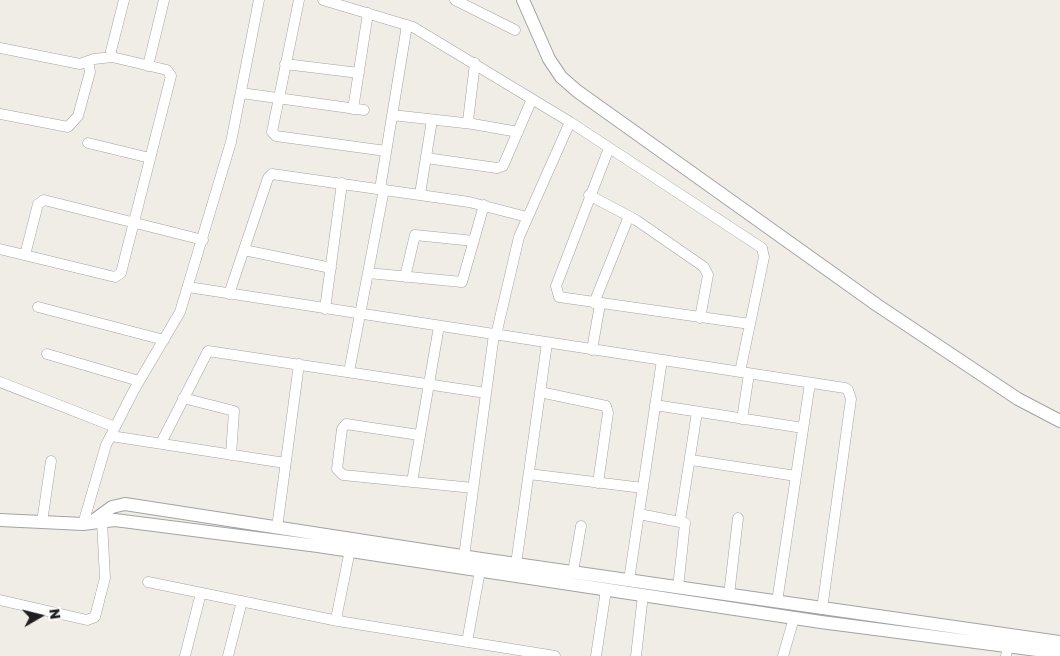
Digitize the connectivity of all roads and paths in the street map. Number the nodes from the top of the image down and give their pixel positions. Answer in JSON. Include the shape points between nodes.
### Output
{"nodes":[{"id":1,"x":124,"y":0,"type":"edge"},
{"id":2,"x":164,"y":0,"type":"edge"},
{"id":3,"x":260,"y":0,"type":"edge"},
{"id":4,"x":299,"y":0,"type":"edge"},
{"id":5,"x":324,"y":0,"type":"edge"},
{"id":6,"x":455,"y":0,"type":"edge"},
{"id":7,"x":523,"y":0,"type":"edge"},
{"id":8,"x":368,"y":13,"type":"junction"},
{"id":9,"x":406,"y":25,"type":"junction"},
{"id":10,"x":515,"y":30,"type":"dead end"},
{"id":11,"x":0,"y":48,"type":"edge"},
{"id":12,"x":112,"y":56,"type":"junction"},
{"id":13,"x":88,"y":61,"type":"junction"},
{"id":14,"x":285,"y":64,"type":"junction"},
{"id":15,"x":475,"y":64,"type":"junction"},
{"id":16,"x":148,"y":66,"type":"junction"},
{"id":17,"x":359,"y":73,"type":"junction"},
{"id":18,"x":241,"y":93,"type":"junction"},
{"id":19,"x":278,"y":99,"type":"junction"},
{"id":20,"x":532,"y":99,"type":"junction"},
{"id":21,"x":353,"y":109,"type":"junction"},
{"id":22,"x":364,"y":110,"type":"dead end"},
{"id":23,"x":0,"y":114,"type":"edge"},
{"id":24,"x":392,"y":115,"type":"junction"},
{"id":25,"x":432,"y":120,"type":"junction"},
{"id":26,"x":570,"y":122,"type":"junction"},
{"id":27,"x":473,"y":124,"type":"junction"},
{"id":28,"x":518,"y":132,"type":"junction"},
{"id":29,"x":88,"y":144,"type":"dead end"},
{"id":30,"x":608,"y":148,"type":"junction"},
{"id":31,"x":386,"y":151,"type":"junction"},
{"id":32,"x":150,"y":158,"type":"junction"},
{"id":33,"x":426,"y":158,"type":"junction"},
{"id":34,"x":342,"y":183,"type":"junction"},
{"id":35,"x":382,"y":189,"type":"junction"},
{"id":36,"x":420,"y":194,"type":"junction"},
{"id":37,"x":589,"y":195,"type":"junction"},
{"id":38,"x":484,"y":205,"type":"junction"},
{"id":39,"x":630,"y":216,"type":"junction"},
{"id":40,"x":527,"y":217,"type":"junction"},
{"id":41,"x":133,"y":223,"type":"junction"},
{"id":42,"x":203,"y":240,"type":"junction"},
{"id":43,"x":474,"y":241,"type":"junction"},
{"id":44,"x":0,"y":249,"type":"edge"},
{"id":45,"x":244,"y":250,"type":"junction"},
{"id":46,"x":24,"y":255,"type":"junction"},
{"id":47,"x":331,"y":268,"type":"junction"},
{"id":48,"x":368,"y":273,"type":"junction"},
{"id":49,"x":405,"y":277,"type":"junction"},
{"id":50,"x":188,"y":287,"type":"junction"},
{"id":51,"x":229,"y":294,"type":"junction"},
{"id":52,"x":597,"y":304,"type":"junction"},
{"id":53,"x":38,"y":307,"type":"dead end"},
{"id":54,"x":325,"y":309,"type":"junction"},
{"id":55,"x":360,"y":314,"type":"junction"},
{"id":56,"x":700,"y":318,"type":"junction"},
{"id":57,"x":750,"y":324,"type":"junction"},
{"id":58,"x":438,"y":326,"type":"junction"},
{"id":59,"x":495,"y":335,"type":"junction"},
{"id":60,"x":164,"y":340,"type":"junction"},
{"id":61,"x":547,"y":343,"type":"junction"},
{"id":62,"x":592,"y":350,"type":"junction"},
{"id":63,"x":47,"y":354,"type":"dead end"},
{"id":64,"x":662,"y":360,"type":"junction"},
{"id":65,"x":299,"y":364,"type":"junction"},
{"id":66,"x":349,"y":372,"type":"junction"},
{"id":67,"x":744,"y":373,"type":"junction"},
{"id":68,"x":0,"y":382,"type":"edge"},
{"id":69,"x":138,"y":382,"type":"junction"},
{"id":70,"x":810,"y":383,"type":"junction"},
{"id":71,"x":430,"y":384,"type":"junction"},
{"id":72,"x":540,"y":392,"type":"junction"},
{"id":73,"x":486,"y":393,"type":"junction"},
{"id":74,"x":183,"y":398,"type":"junction"},
{"id":75,"x":655,"y":405,"type":"junction"},
{"id":76,"x":697,"y":412,"type":"junction"},
{"id":77,"x":742,"y":419,"type":"junction"},
{"id":78,"x":1060,"y":421,"type":"edge"},
{"id":79,"x":803,"y":428,"type":"junction"},
{"id":80,"x":113,"y":431,"type":"junction"},
{"id":81,"x":419,"y":434,"type":"junction"},
{"id":82,"x":161,"y":443,"type":"junction"},
{"id":83,"x":231,"y":455,"type":"junction"},
{"id":84,"x":691,"y":460,"type":"junction"},
{"id":85,"x":51,"y":461,"type":"dead end"},
{"id":86,"x":285,"y":463,"type":"junction"},
{"id":87,"x":529,"y":474,"type":"junction"},
{"id":88,"x":796,"y":476,"type":"junction"},
{"id":89,"x":412,"y":482,"type":"junction"},
{"id":90,"x":598,"y":483,"type":"junction"},
{"id":91,"x":473,"y":488,"type":"junction"},
{"id":92,"x":643,"y":488,"type":"junction"},
{"id":93,"x":639,"y":514,"type":"junction"},
{"id":94,"x":738,"y":518,"type":"dead end"},
{"id":95,"x":0,"y":520,"type":"edge"},
{"id":96,"x":680,"y":521,"type":"junction"},
{"id":97,"x":42,"y":522,"type":"junction"},
{"id":98,"x":92,"y":522,"type":"junction"},
{"id":99,"x":581,"y":526,"type":"dead end"},
{"id":100,"x":277,"y":528,"type":"junction"},
{"id":101,"x":350,"y":550,"type":"junction"},
{"id":102,"x":463,"y":562,"type":"junction"},
{"id":103,"x":516,"y":564,"type":"junction"},
{"id":104,"x":481,"y":565,"type":"junction"},
{"id":105,"x":573,"y":572,"type":"junction"},
{"id":106,"x":629,"y":580,"type":"junction"},
{"id":107,"x":148,"y":582,"type":"dead end"},
{"id":108,"x":678,"y":588,"type":"junction"},
{"id":109,"x":606,"y":590,"type":"junction"},
{"id":110,"x":201,"y":593,"type":"junction"},
{"id":111,"x":643,"y":595,"type":"junction"},
{"id":112,"x":729,"y":595,"type":"junction"},
{"id":113,"x":0,"y":600,"type":"edge"},
{"id":114,"x":242,"y":601,"type":"junction"},
{"id":115,"x":777,"y":602,"type":"junction"},
{"id":116,"x":822,"y":609,"type":"junction"},
{"id":117,"x":794,"y":618,"type":"junction"},
{"id":118,"x":338,"y":622,"type":"junction"},
{"id":119,"x":467,"y":642,"type":"junction"},
{"id":120,"x":1060,"y":642,"type":"edge"},
{"id":121,"x":496,"y":651,"type":"edge"},
{"id":122,"x":1007,"y":651,"type":"edge"},
{"id":123,"x":1040,"y":653,"type":"edge"},
{"id":124,"x":1060,"y":653,"type":"edge"},
{"id":125,"x":185,"y":656,"type":"edge"},
{"id":126,"x":228,"y":656,"type":"edge"},
{"id":127,"x":555,"y":656,"type":"edge"},
{"id":128,"x":596,"y":656,"type":"edge"},
{"id":129,"x":636,"y":656,"type":"edge"},
{"id":130,"x":783,"y":656,"type":"edge"}],
"edges":[{"from":1,"to":12,"type":"street"},
{"from":2,"to":16,"type":"street"},
{"from":3,"to":18,"type":"street"},
{"from":4,"to":14,"type":"street"},
{"from":5,"to":8,"type":"street"},
{"from":6,"to":10,"type":"street"},
{"from":7,"to":78,"type":"street","via":[[549,59],[561,77],[577,91],[877,305],[1018,399]]},
{"from":8,"to":9,"type":"street"},
{"from":8,"to":17,"type":"street"},
{"from":9,"to":15,"type":"street"},
{"from":9,"to":24,"type":"street"},
{"from":11,"to":13,"type":"street","via":[[80,64]]},
{"from":12,"to":13,"type":"street"},
{"from":12,"to":16,"type":"street"},
{"from":13,"to":23,"type":"street","via":[[90,72],[78,116],[68,127]]},
{"from":14,"to":17,"type":"street"},
{"from":14,"to":19,"type":"street"},
{"from":15,"to":20,"type":"street"},
{"from":15,"to":27,"type":"street","via":[[468,118]]},
{"from":16,"to":32,"type":"street","via":[[167,70],[171,76]]},
{"from":17,"to":21,"type":"street"},
{"from":18,"to":19,"type":"street"},
{"from":18,"to":42,"type":"street","via":[[231,142]]},
{"from":19,"to":21,"type":"street"},
{"from":19,"to":31,"type":"street","via":[[271,129],[274,135]]},
{"from":20,"to":26,"type":"street"},
{"from":20,"to":28,"type":"street"},
{"from":21,"to":22,"type":"street"},
{"from":24,"to":25,"type":"street"},
{"from":24,"to":31,"type":"street"},
{"from":25,"to":27,"type":"street"},
{"from":25,"to":33,"type":"street"},
{"from":26,"to":30,"type":"street"},
{"from":26,"to":40,"type":"street"},
{"from":27,"to":28,"type":"street"},
{"from":28,"to":33,"type":"street","via":[[500,167]]},
{"from":29,"to":32,"type":"street"},
{"from":30,"to":37,"type":"street"},
{"from":30,"to":57,"type":"street","via":[[762,248],[764,257]]},
{"from":31,"to":35,"type":"street"},
{"from":32,"to":41,"type":"street"},
{"from":33,"to":36,"type":"street"},
{"from":34,"to":35,"type":"street"},
{"from":34,"to":45,"type":"street","via":[[272,174]]},
{"from":34,"to":47,"type":"street"},
{"from":35,"to":36,"type":"street"},
{"from":35,"to":48,"type":"street"},
{"from":36,"to":38,"type":"street"},
{"from":37,"to":39,"type":"street"},
{"from":37,"to":52,"type":"street","via":[[556,292],[564,299]]},
{"from":38,"to":40,"type":"street"},
{"from":38,"to":43,"type":"street"},
{"from":39,"to":52,"type":"street"},
{"from":39,"to":56,"type":"street","via":[[707,270]]},
{"from":40,"to":59,"type":"street","via":[[514,251]]},
{"from":41,"to":42,"type":"street"},
{"from":41,"to":46,"type":"street","via":[[121,273],[115,277]]},
{"from":41,"to":46,"type":"street","via":[[40,201]]},
{"from":42,"to":50,"type":"street"},
{"from":43,"to":49,"type":"street","via":[[462,282]]},
{"from":43,"to":49,"type":"street","via":[[415,235]]},
{"from":44,"to":46,"type":"street"},
{"from":45,"to":47,"type":"street"},
{"from":45,"to":51,"type":"street"},
{"from":47,"to":54,"type":"street"},
{"from":48,"to":49,"type":"street"},
{"from":48,"to":55,"type":"street"},
{"from":50,"to":51,"type":"street"},
{"from":50,"to":60,"type":"street","via":[[178,317]]},
{"from":51,"to":54,"type":"street"},
{"from":52,"to":56,"type":"street"},
{"from":52,"to":62,"type":"street"},
{"from":53,"to":60,"type":"street"},
{"from":54,"to":55,"type":"street"},
{"from":55,"to":58,"type":"street"},
{"from":55,"to":66,"type":"street"},
{"from":56,"to":57,"type":"street"},
{"from":57,"to":67,"type":"street"},
{"from":58,"to":59,"type":"street"},
{"from":58,"to":71,"type":"street"},
{"from":59,"to":61,"type":"street"},
{"from":59,"to":73,"type":"street"},
{"from":60,"to":69,"type":"street"},
{"from":61,"to":62,"type":"street"},
{"from":61,"to":72,"type":"street"},
{"from":62,"to":64,"type":"street"},
{"from":63,"to":69,"type":"street"},
{"from":64,"to":67,"type":"street"},
{"from":64,"to":75,"type":"street"},
{"from":65,"to":66,"type":"street"},
{"from":65,"to":74,"type":"street","via":[[208,351]]},
{"from":65,"to":86,"type":"street"},
{"from":66,"to":71,"type":"street"},
{"from":67,"to":70,"type":"street"},
{"from":67,"to":77,"type":"street"},
{"from":68,"to":80,"type":"street"},
{"from":69,"to":80,"type":"street"},
{"from":70,"to":79,"type":"street"},
{"from":70,"to":116,"type":"street","via":[[844,388],[851,399]]},
{"from":71,"to":73,"type":"street"},
{"from":71,"to":81,"type":"street"},
{"from":72,"to":87,"type":"street"},
{"from":72,"to":90,"type":"street","via":[[606,406],[608,413]]},
{"from":73,"to":91,"type":"street"},
{"from":74,"to":82,"type":"street"},
{"from":74,"to":83,"type":"street","via":[[234,411]]},
{"from":75,"to":76,"type":"street"},
{"from":75,"to":92,"type":"street"},
{"from":76,"to":77,"type":"street"},
{"from":76,"to":84,"type":"street"},
{"from":77,"to":79,"type":"street"},
{"from":79,"to":88,"type":"street"},
{"from":80,"to":82,"type":"street"},
{"from":80,"to":98,"type":"street","via":[[100,462]]},
{"from":81,"to":89,"type":"street"},
{"from":81,"to":89,"type":"street","via":[[349,424],[342,430],[339,473]]},
{"from":82,"to":83,"type":"street"},
{"from":83,"to":86,"type":"street"},
{"from":84,"to":88,"type":"street"},
{"from":84,"to":96,"type":"street"},
{"from":85,"to":97,"type":"street"},
{"from":86,"to":100,"type":"street"},
{"from":87,"to":90,"type":"street"},
{"from":87,"to":103,"type":"street"},
{"from":88,"to":115,"type":"street"},
{"from":89,"to":91,"type":"street"},
{"from":90,"to":92,"type":"street"},
{"from":91,"to":102,"type":"street"},
{"from":92,"to":93,"type":"street"},
{"from":93,"to":96,"type":"street"},
{"from":93,"to":106,"type":"street"},
{"from":94,"to":112,"type":"street"},
{"from":95,"to":97,"type":"street"},
{"from":96,"to":108,"type":"street","via":[[686,526]]},
{"from":97,"to":98,"type":"street"},
{"from":98,"to":100,"type":"street","via":[[112,506],[125,504]]},
{"from":98,"to":101,"type":"street","via":[[124,521]]},
{"from":98,"to":113,"type":"street","via":[[105,578],[95,617],[87,620]]},
{"from":99,"to":105,"type":"street"},
{"from":100,"to":102,"type":"street"},
{"from":101,"to":102,"type":"street"},
{"from":101,"to":118,"type":"street"},
{"from":102,"to":104,"type":"street"},
{"from":103,"to":104,"type":"street"},
{"from":103,"to":105,"type":"street"},
{"from":104,"to":109,"type":"street"},
{"from":104,"to":119,"type":"street"},
{"from":105,"to":106,"type":"street"},
{"from":106,"to":108,"type":"street"},
{"from":107,"to":110,"type":"street"},
{"from":108,"to":112,"type":"street"},
{"from":109,"to":111,"type":"street"},
{"from":109,"to":128,"type":"street"},
{"from":110,"to":114,"type":"street"},
{"from":110,"to":125,"type":"street"},
{"from":111,"to":117,"type":"street"},
{"from":111,"to":129,"type":"street"},
{"from":112,"to":115,"type":"street"},
{"from":114,"to":118,"type":"street"},
{"from":114,"to":126,"type":"street"},
{"from":115,"to":116,"type":"street"},
{"from":116,"to":120,"type":"street"},
{"from":117,"to":122,"type":"street"},
{"from":117,"to":130,"type":"street"},
{"from":118,"to":119,"type":"street"},
{"from":119,"to":121,"type":"street"},
{"from":121,"to":127,"type":"street"},
{"from":122,"to":123,"type":"street"},
{"from":123,"to":124,"type":"street"}]}
